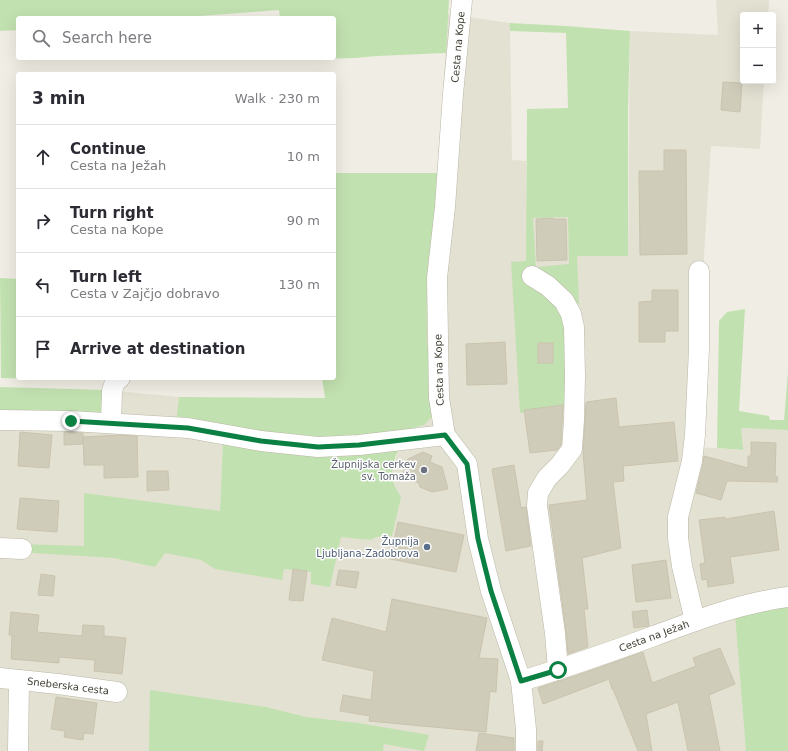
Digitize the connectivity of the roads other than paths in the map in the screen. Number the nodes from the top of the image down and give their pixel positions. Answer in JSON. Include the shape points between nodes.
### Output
{"nodes":[{"id":1,"x":462,"y":0,"type":"edge"},
{"id":2,"x":699,"y":271,"type":"dead end"},
{"id":3,"x":532,"y":276,"type":"dead end"},
{"id":4,"x":118,"y":380,"type":"edge"},
{"id":5,"x":0,"y":420,"type":"edge"},
{"id":6,"x":111,"y":423,"type":"junction"},
{"id":7,"x":445,"y":435,"type":"junction"},
{"id":8,"x":0,"y":548,"type":"edge"},
{"id":9,"x":22,"y":549,"type":"dead end"},
{"id":10,"x":788,"y":597,"type":"edge"},
{"id":11,"x":695,"y":621,"type":"junction"},
{"id":12,"x":558,"y":670,"type":"junction"},
{"id":13,"x":9,"y":679,"type":"edge"},
{"id":14,"x":521,"y":681,"type":"junction"},
{"id":15,"x":117,"y":692,"type":"dead end"},
{"id":16,"x":18,"y":751,"type":"edge"},
{"id":17,"x":526,"y":751,"type":"edge"}],
"edges":[{"from":1,"to":7,"type":"street","name":"Cesta na Kope","via":[[437,278],[439,398]]},
{"from":2,"to":11,"type":"street","via":[[696,435],[678,517],[682,566]]},
{"from":3,"to":12,"type":"street","via":[[564,301],[574,327],[575,391],[572,449],[560,466],[547,478],[538,493],[537,506]]},
{"from":4,"to":6,"type":"street","via":[[112,391]]},
{"from":5,"to":6,"type":"street"},
{"from":6,"to":7,"type":"street","via":[[188,428],[261,441],[318,447]]},
{"from":7,"to":14,"type":"street","name":"Cesta na Kope","via":[[467,464],[478,539],[491,591]]},
{"from":8,"to":9,"type":"street"},
{"from":10,"to":11,"type":"street","name":"Cesta na Ježah","via":[[748,604]]},
{"from":11,"to":12,"type":"street","name":"Cesta na Ježah"},
{"from":12,"to":14,"type":"street","name":"Cesta na Ježah"},
{"from":13,"to":15,"type":"street","name":"Sneberska cesta"},
{"from":13,"to":16,"type":"street","name":"Sneberska cesta"},
{"from":14,"to":17,"type":"street","name":"Cesta na Kope"}]}
